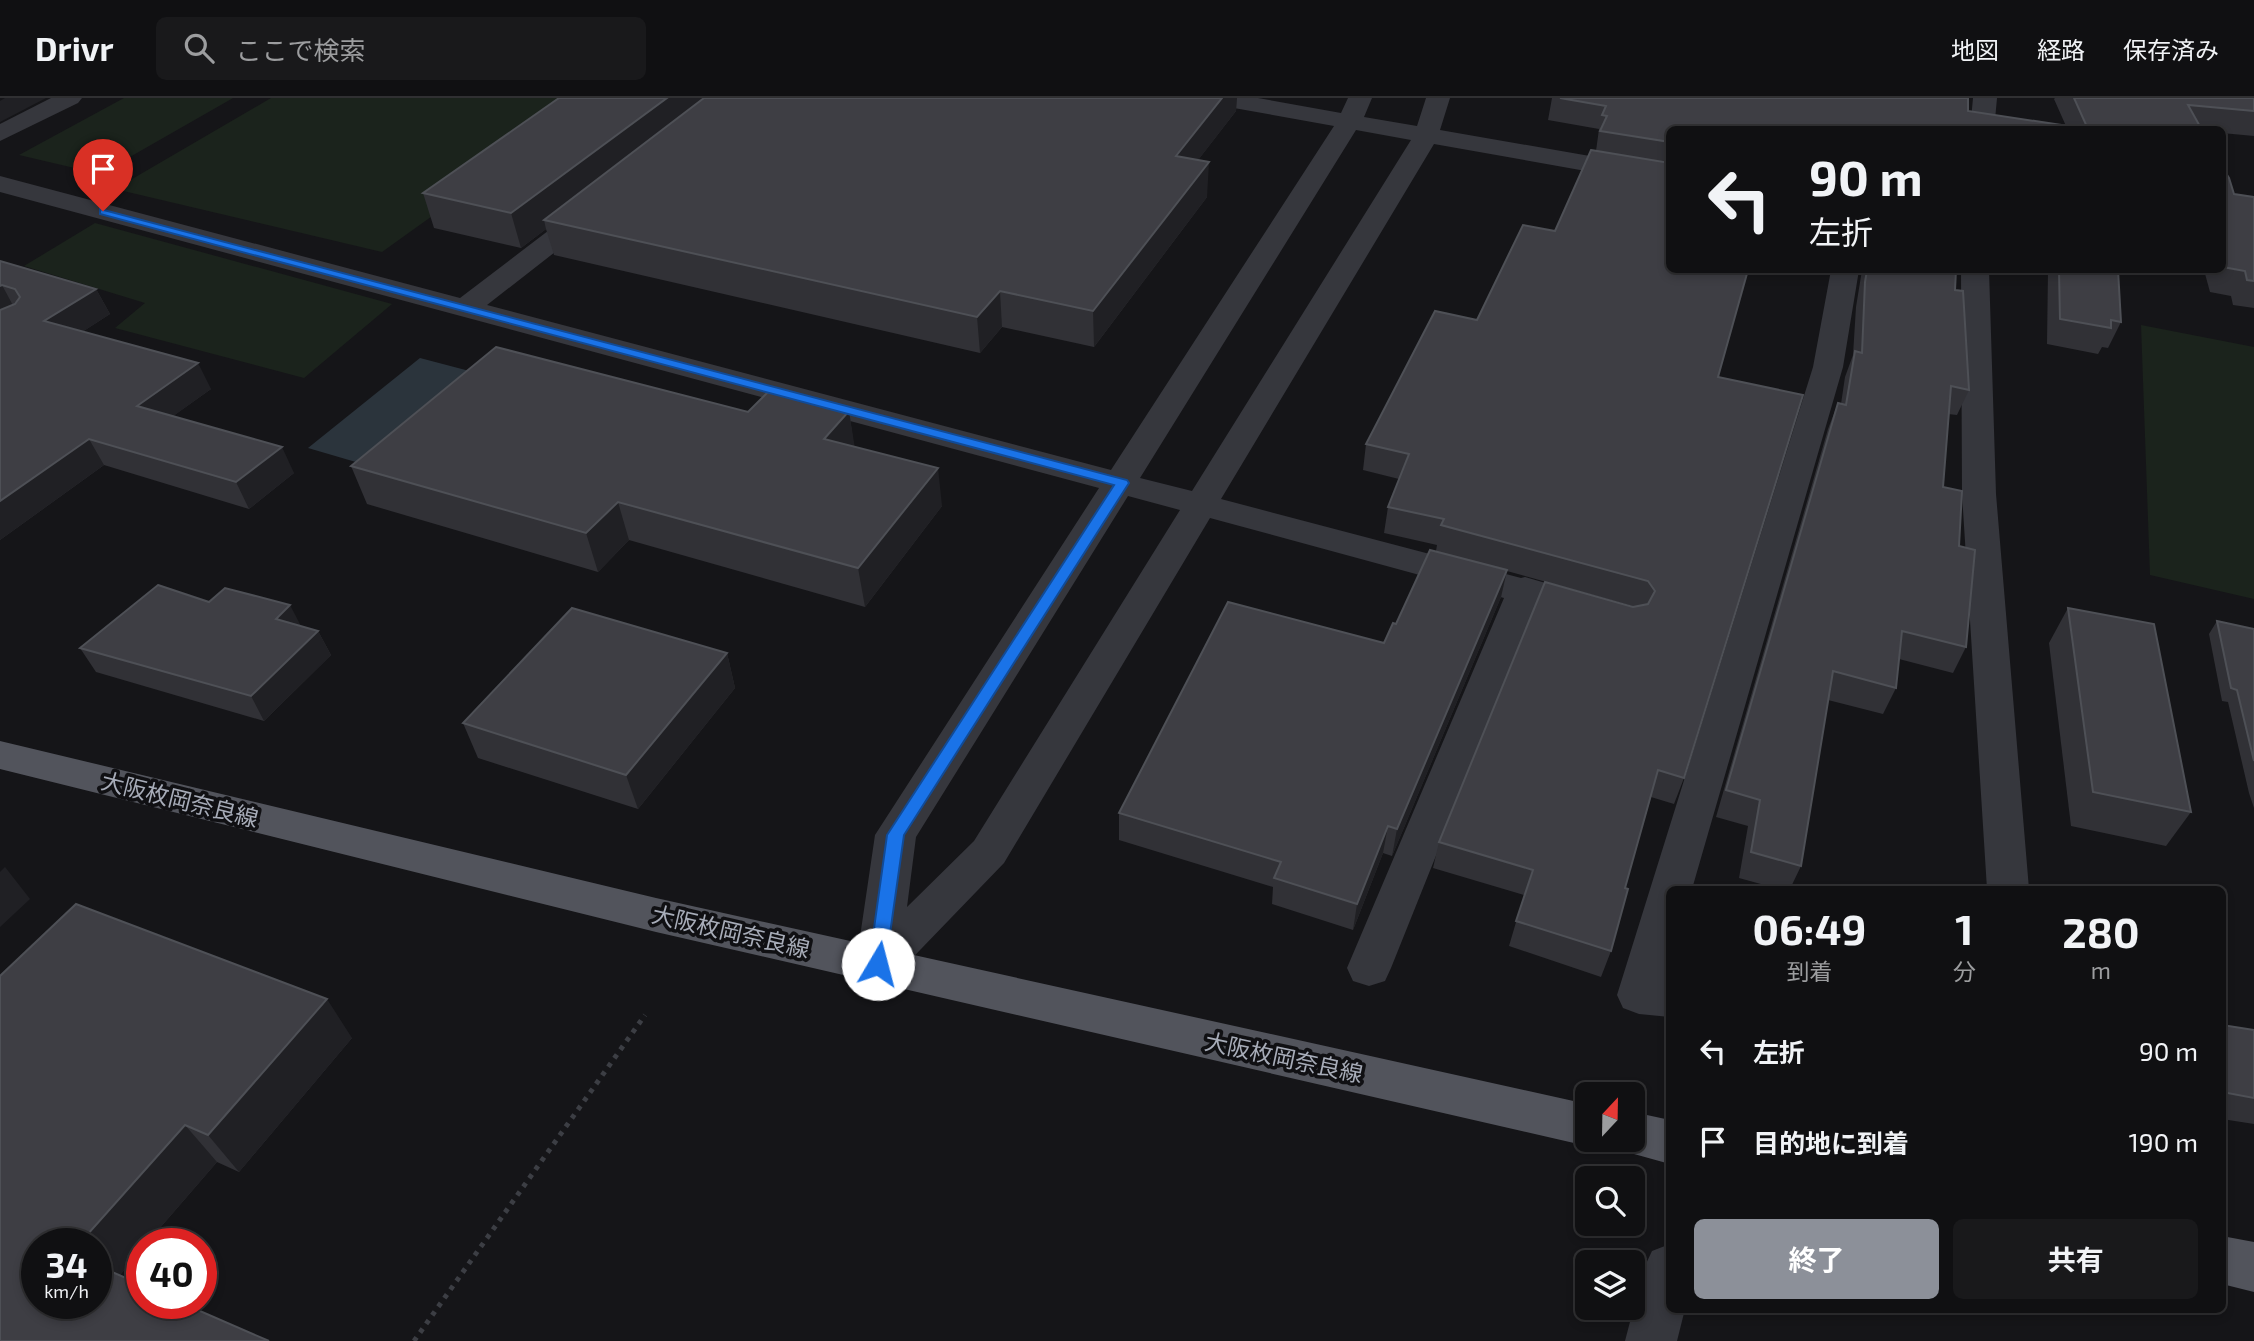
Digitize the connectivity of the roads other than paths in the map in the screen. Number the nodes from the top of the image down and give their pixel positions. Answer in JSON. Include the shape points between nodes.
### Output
{"nodes":[{"id":1,"x":70,"y":98,"type":"edge"},
{"id":2,"x":1217,"y":98,"type":"edge"},
{"id":3,"x":1438,"y":98,"type":"edge"},
{"id":4,"x":1985,"y":98,"type":"edge"},
{"id":5,"x":1355,"y":110,"type":"edge"},
{"id":6,"x":1982,"y":126,"type":"edge"},
{"id":7,"x":0,"y":134,"type":"edge"},
{"id":8,"x":1426,"y":136,"type":"junction"},
{"id":9,"x":1666,"y":177,"type":"edge"},
{"id":10,"x":0,"y":184,"type":"edge"},
{"id":11,"x":607,"y":198,"type":"edge"},
{"id":12,"x":1844,"y":273,"type":"edge"},
{"id":13,"x":1975,"y":273,"type":"edge"},
{"id":14,"x":466,"y":307,"type":"junction"},
{"id":15,"x":1122,"y":483,"type":"junction"},
{"id":16,"x":1202,"y":504,"type":"junction"},
{"id":17,"x":1525,"y":589,"type":"junction"},
{"id":18,"x":1626,"y":619,"type":"edge"},
{"id":19,"x":0,"y":755,"type":"edge"},
{"id":20,"x":1672,"y":886,"type":"edge"},
{"id":21,"x":2008,"y":886,"type":"edge"},
{"id":22,"x":1666,"y":904,"type":"edge"},
{"id":23,"x":878,"y":964,"type":"junction"},
{"id":24,"x":1369,"y":968,"type":"dead end"},
{"id":25,"x":1666,"y":998,"type":"edge"},
{"id":26,"x":1575,"y":1122,"type":"edge"},
{"id":27,"x":1645,"y":1137,"type":"edge"},
{"id":28,"x":1666,"y":1141,"type":"edge"},
{"id":29,"x":2226,"y":1261,"type":"edge"},
{"id":30,"x":2254,"y":1267,"type":"edge"},
{"id":31,"x":1666,"y":1283,"type":"edge"},
{"id":32,"x":1651,"y":1341,"type":"edge"}],
"edges":[{"from":1,"to":7,"type":"street"},
{"from":2,"to":5,"type":"street"},
{"from":3,"to":8,"type":"street"},
{"from":4,"to":6,"type":"street"},
{"from":5,"to":8,"type":"street"},
{"from":5,"to":15,"type":"street"},
{"from":8,"to":9,"type":"street"},
{"from":8,"to":16,"type":"street"},
{"from":10,"to":14,"type":"street"},
{"from":11,"to":14,"type":"street"},
{"from":12,"to":20,"type":"street","via":[[1828,367]]},
{"from":13,"to":21,"type":"street","via":[[1979,494]]},
{"from":14,"to":15,"type":"street"},
{"from":15,"to":16,"type":"street"},
{"from":15,"to":23,"type":"street","via":[[896,835]]},
{"from":16,"to":17,"type":"street"},
{"from":16,"to":23,"type":"street","via":[[989,852]]},
{"from":17,"to":18,"type":"street"},
{"from":17,"to":24,"type":"street"},
{"from":19,"to":23,"type":"main road","name":"大阪枚岡奈良線","via":[[643,912]]},
{"from":22,"to":25,"type":"street","via":[[1639,995]]},
{"from":23,"to":26,"type":"main road","name":"大阪枚岡奈良線"},
{"from":27,"to":28,"type":"main road"},
{"from":29,"to":30,"type":"main road"},
{"from":31,"to":32,"type":"street"}]}
